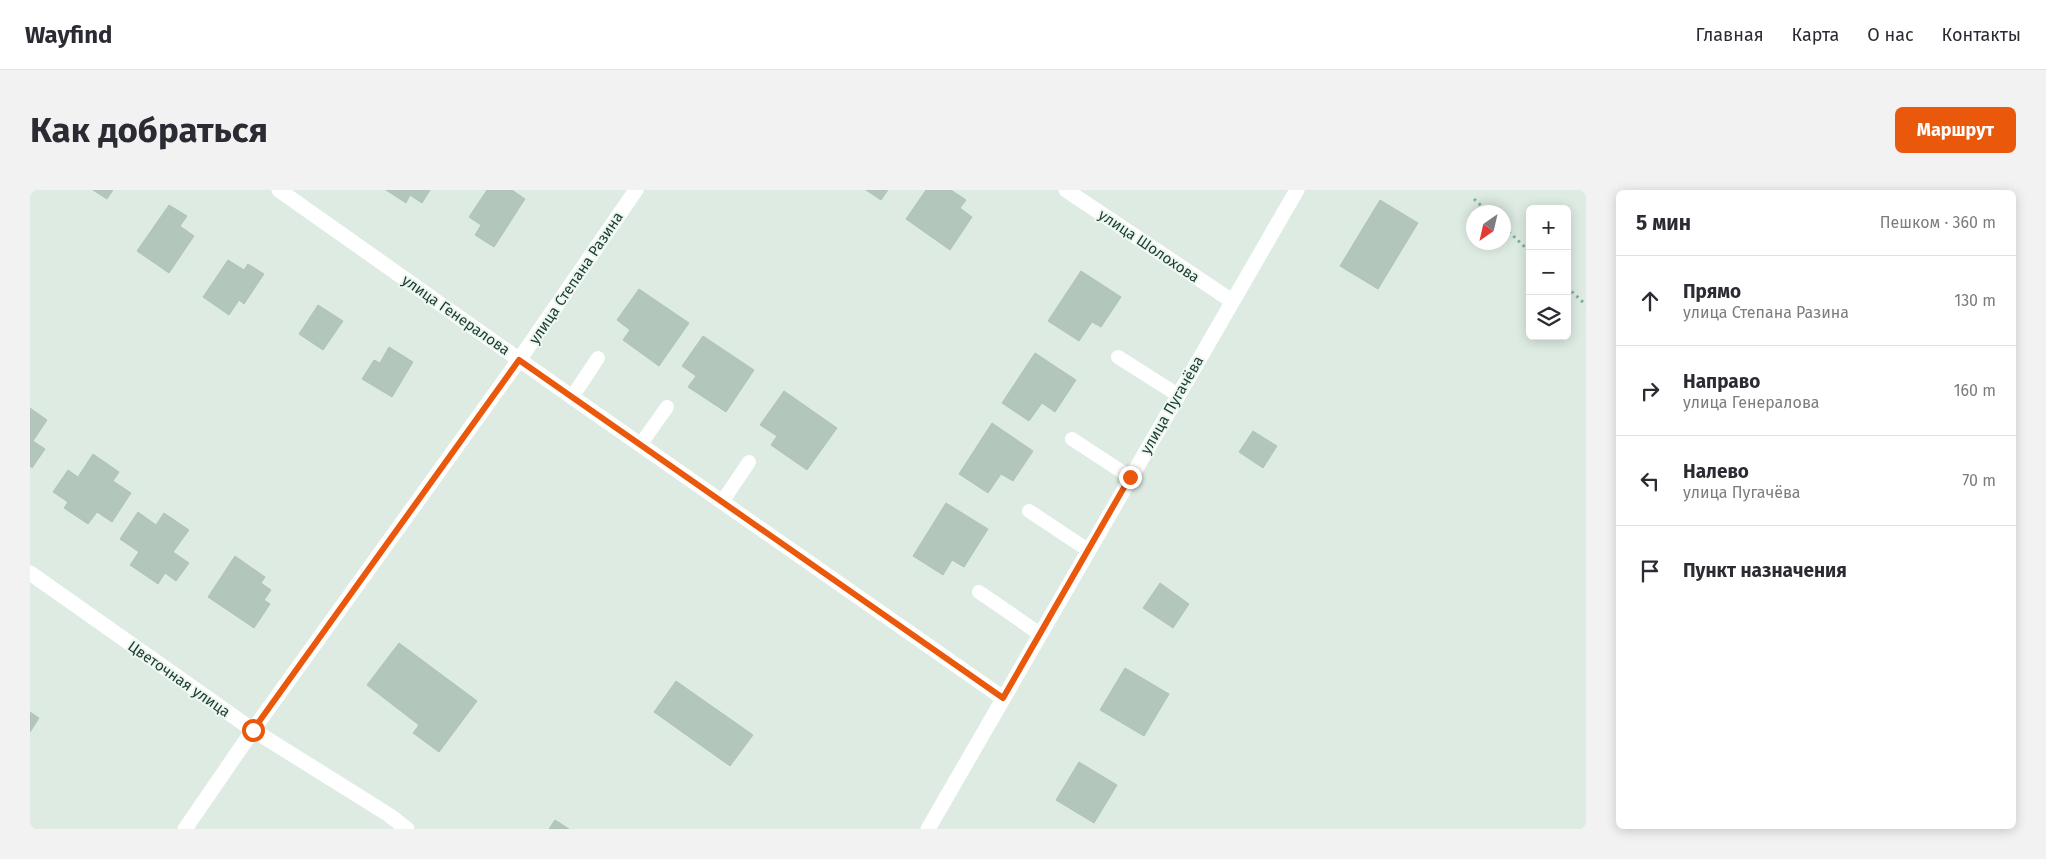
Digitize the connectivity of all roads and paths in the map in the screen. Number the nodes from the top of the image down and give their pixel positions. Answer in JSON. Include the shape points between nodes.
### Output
{"nodes":[{"id":1,"x":279,"y":190,"type":"edge"},
{"id":2,"x":636,"y":190,"type":"edge"},
{"id":3,"x":1066,"y":190,"type":"edge"},
{"id":4,"x":1297,"y":190,"type":"edge"},
{"id":5,"x":1474,"y":199,"type":"dead end"},
{"id":6,"x":1480,"y":205,"type":"edge"},
{"id":7,"x":1511,"y":234,"type":"edge"},
{"id":8,"x":1528,"y":250,"type":"edge"},
{"id":9,"x":1571,"y":291,"type":"edge"},
{"id":10,"x":1232,"y":301,"type":"junction"},
{"id":11,"x":1586,"y":305,"type":"edge"},
{"id":12,"x":1118,"y":357,"type":"dead end"},
{"id":13,"x":598,"y":358,"type":"dead end"},
{"id":14,"x":519,"y":360,"type":"junction"},
{"id":15,"x":1178,"y":395,"type":"junction"},
{"id":16,"x":572,"y":397,"type":"junction"},
{"id":17,"x":667,"y":406,"type":"dead end"},
{"id":18,"x":1072,"y":439,"type":"dead end"},
{"id":19,"x":640,"y":445,"type":"junction"},
{"id":20,"x":749,"y":462,"type":"dead end"},
{"id":21,"x":1130,"y":477,"type":"junction"},
{"id":22,"x":722,"y":502,"type":"junction"},
{"id":23,"x":1030,"y":511,"type":"dead end"},
{"id":24,"x":1088,"y":550,"type":"junction"},
{"id":25,"x":30,"y":573,"type":"edge"},
{"id":26,"x":979,"y":592,"type":"dead end"},
{"id":27,"x":1040,"y":634,"type":"junction"},
{"id":28,"x":1003,"y":698,"type":"junction"},
{"id":29,"x":253,"y":730,"type":"junction"},
{"id":30,"x":185,"y":829,"type":"edge"},
{"id":31,"x":407,"y":829,"type":"edge"},
{"id":32,"x":928,"y":829,"type":"edge"}],
"edges":[{"from":1,"to":14,"type":"street","name":"улица Генералова"},
{"from":2,"to":14,"type":"street","name":"улица Степана Разина"},
{"from":3,"to":10,"type":"street","name":"улица Шолохова"},
{"from":4,"to":10,"type":"street","name":"улица Пугачёва"},
{"from":5,"to":6,"type":"path"},
{"from":7,"to":8,"type":"path"},
{"from":9,"to":11,"type":"path"},
{"from":10,"to":15,"type":"street","name":"улица Пугачёва"},
{"from":12,"to":15,"type":"lane"},
{"from":13,"to":16,"type":"lane"},
{"from":14,"to":16,"type":"street","name":"улица Генералова"},
{"from":14,"to":29,"type":"street","name":"улица Степана Разина"},
{"from":15,"to":21,"type":"street","name":"улица Пугачёва"},
{"from":16,"to":19,"type":"street","name":"улица Генералова"},
{"from":17,"to":19,"type":"lane"},
{"from":18,"to":21,"type":"lane"},
{"from":19,"to":22,"type":"street","name":"улица Генералова"},
{"from":20,"to":22,"type":"lane"},
{"from":21,"to":24,"type":"street","name":"улица Пугачёва"},
{"from":22,"to":28,"type":"street","name":"улица Генералова"},
{"from":23,"to":24,"type":"lane"},
{"from":24,"to":27,"type":"street","name":"улица Пугачёва"},
{"from":25,"to":29,"type":"street","name":"Цветочная улица"},
{"from":26,"to":27,"type":"lane"},
{"from":27,"to":28,"type":"street","name":"улица Пугачёва"},
{"from":28,"to":32,"type":"street","name":"улица Пугачёва"},
{"from":29,"to":30,"type":"street","name":"улица Степана Разина"},
{"from":29,"to":31,"type":"street","name":"Цветочная улица"}]}
